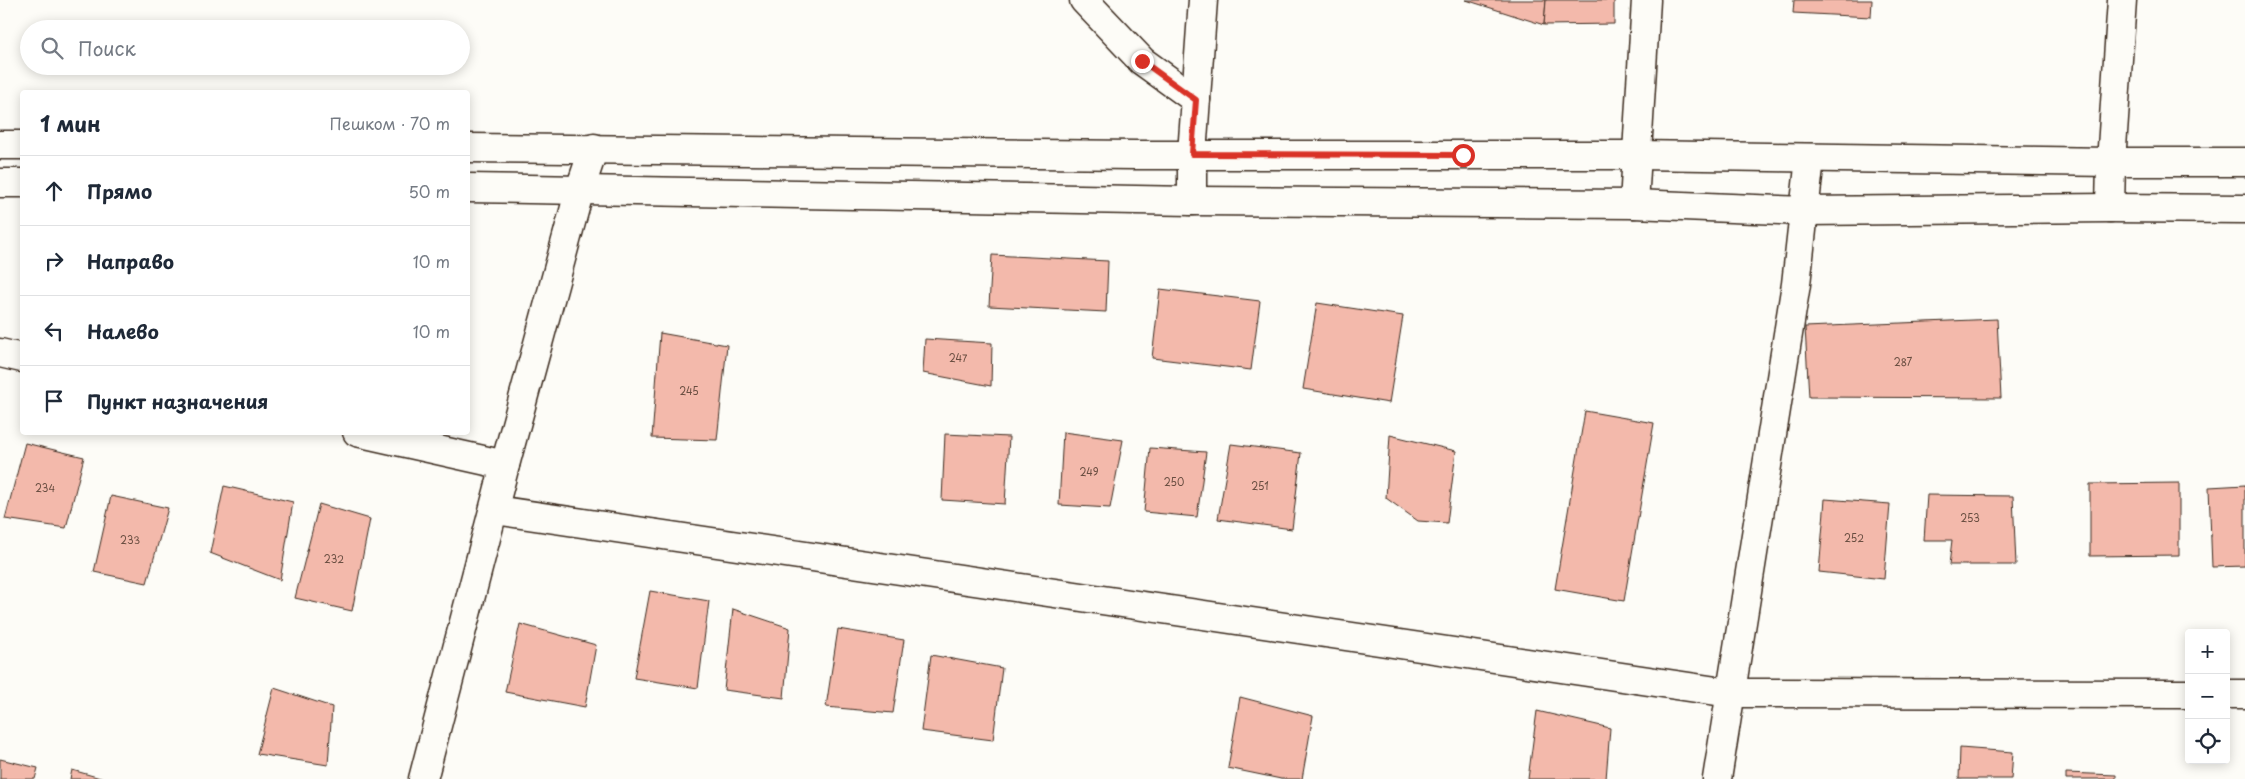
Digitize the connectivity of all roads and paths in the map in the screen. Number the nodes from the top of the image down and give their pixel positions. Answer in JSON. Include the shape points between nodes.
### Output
{"nodes":[{"id":1,"x":1084,"y":0,"type":"edge"},
{"id":2,"x":1203,"y":0,"type":"edge"},
{"id":3,"x":1646,"y":0,"type":"edge"},
{"id":4,"x":2122,"y":0,"type":"edge"},
{"id":5,"x":1196,"y":100,"type":"junction"},
{"id":6,"x":0,"y":145,"type":"edge"},
{"id":7,"x":20,"y":145,"type":"edge"},
{"id":8,"x":470,"y":148,"type":"edge"},
{"id":9,"x":594,"y":148,"type":"junction"},
{"id":10,"x":1192,"y":154,"type":"junction"},
{"id":11,"x":1637,"y":155,"type":"junction"},
{"id":12,"x":1810,"y":158,"type":"junction"},
{"id":13,"x":2110,"y":162,"type":"junction"},
{"id":14,"x":2245,"y":162,"type":"edge"},
{"id":15,"x":0,"y":183,"type":"edge"},
{"id":16,"x":20,"y":183,"type":"edge"},
{"id":17,"x":470,"y":188,"type":"edge"},
{"id":18,"x":580,"y":189,"type":"junction"},
{"id":19,"x":1192,"y":201,"type":"junction"},
{"id":20,"x":1634,"y":204,"type":"junction"},
{"id":21,"x":2110,"y":208,"type":"junction"},
{"id":22,"x":2245,"y":209,"type":"edge"},
{"id":23,"x":1805,"y":211,"type":"junction"},
{"id":24,"x":0,"y":353,"type":"edge"},
{"id":25,"x":20,"y":358,"type":"edge"},
{"id":26,"x":371,"y":435,"type":"edge"},
{"id":27,"x":505,"y":465,"type":"junction"},
{"id":28,"x":495,"y":510,"type":"junction"},
{"id":29,"x":1730,"y":693,"type":"junction"},
{"id":30,"x":2185,"y":694,"type":"edge"},
{"id":31,"x":2230,"y":694,"type":"edge"},
{"id":32,"x":2245,"y":694,"type":"edge"},
{"id":33,"x":423,"y":779,"type":"edge"},
{"id":34,"x":1718,"y":779,"type":"edge"}],
"edges":[{"from":1,"to":5,"type":"street","via":[[1142,61]]},
{"from":2,"to":5,"type":"street"},
{"from":3,"to":11,"type":"street"},
{"from":4,"to":13,"type":"street"},
{"from":5,"to":10,"type":"street"},
{"from":6,"to":7,"type":"street"},
{"from":8,"to":9,"type":"street"},
{"from":9,"to":10,"type":"street"},
{"from":9,"to":18,"type":"street"},
{"from":10,"to":11,"type":"street"},
{"from":10,"to":19,"type":"street"},
{"from":11,"to":12,"type":"street"},
{"from":11,"to":20,"type":"street"},
{"from":12,"to":13,"type":"street"},
{"from":12,"to":23,"type":"street"},
{"from":13,"to":14,"type":"street"},
{"from":13,"to":21,"type":"street"},
{"from":15,"to":16,"type":"street"},
{"from":17,"to":18,"type":"street"},
{"from":18,"to":19,"type":"street"},
{"from":18,"to":27,"type":"street"},
{"from":19,"to":20,"type":"street"},
{"from":20,"to":23,"type":"street"},
{"from":21,"to":22,"type":"street"},
{"from":21,"to":23,"type":"street"},
{"from":23,"to":29,"type":"street"},
{"from":24,"to":25,"type":"street"},
{"from":26,"to":27,"type":"street"},
{"from":27,"to":28,"type":"street"},
{"from":28,"to":29,"type":"street"},
{"from":28,"to":33,"type":"street"},
{"from":29,"to":30,"type":"street"},
{"from":29,"to":34,"type":"street"},
{"from":31,"to":32,"type":"street"}]}
